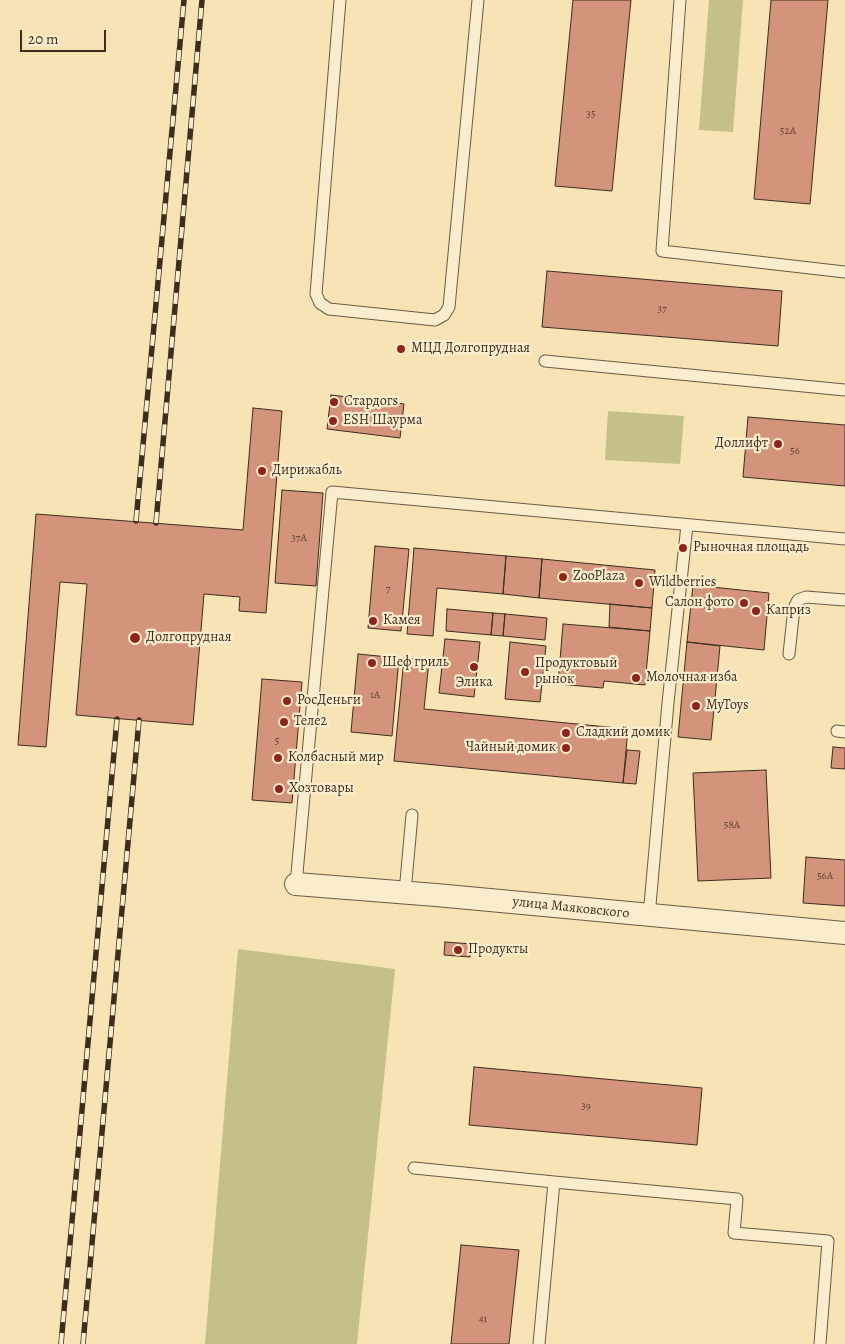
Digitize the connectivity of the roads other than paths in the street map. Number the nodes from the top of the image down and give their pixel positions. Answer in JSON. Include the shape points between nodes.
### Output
{"nodes":[{"id":1,"x":340,"y":0,"type":"edge"},
{"id":2,"x":478,"y":0,"type":"edge"},
{"id":3,"x":680,"y":0,"type":"edge"},
{"id":4,"x":845,"y":272,"type":"edge"},
{"id":5,"x":545,"y":361,"type":"dead end"},
{"id":6,"x":845,"y":390,"type":"edge"},
{"id":7,"x":687,"y":525,"type":"junction"},
{"id":8,"x":845,"y":539,"type":"edge"},
{"id":9,"x":845,"y":600,"type":"edge"},
{"id":10,"x":789,"y":654,"type":"dead end"},
{"id":11,"x":412,"y":815,"type":"dead end"},
{"id":12,"x":296,"y":884,"type":"joint"},
{"id":13,"x":405,"y":892,"type":"junction"},
{"id":14,"x":649,"y":916,"type":"junction"},
{"id":15,"x":845,"y":933,"type":"edge"},
{"id":16,"x":414,"y":1168,"type":"dead end"},
{"id":17,"x":554,"y":1182,"type":"junction"},
{"id":18,"x":539,"y":1344,"type":"edge"},
{"id":19,"x":820,"y":1344,"type":"edge"}],
"edges":[{"from":1,"to":2,"type":"lane","via":[[316,294],[320,304],[329,309],[436,320],[449,307]]},
{"from":3,"to":4,"type":"lane","via":[[662,251]]},
{"from":5,"to":6,"type":"lane"},
{"from":7,"to":8,"type":"lane"},
{"from":7,"to":12,"type":"lane","via":[[332,492]]},
{"from":7,"to":14,"type":"lane"},
{"from":9,"to":10,"type":"lane","via":[[806,597],[798,600],[794,608]]},
{"from":11,"to":13,"type":"lane"},
{"from":12,"to":13,"type":"street","name":"улица Маяковского"},
{"from":13,"to":14,"type":"street","name":"улица Маяковского"},
{"from":14,"to":15,"type":"street","name":"улица Маяковского"},
{"from":16,"to":17,"type":"lane"},
{"from":17,"to":18,"type":"lane"},
{"from":17,"to":19,"type":"lane","via":[[737,1199],[734,1233],[828,1241]]}]}
